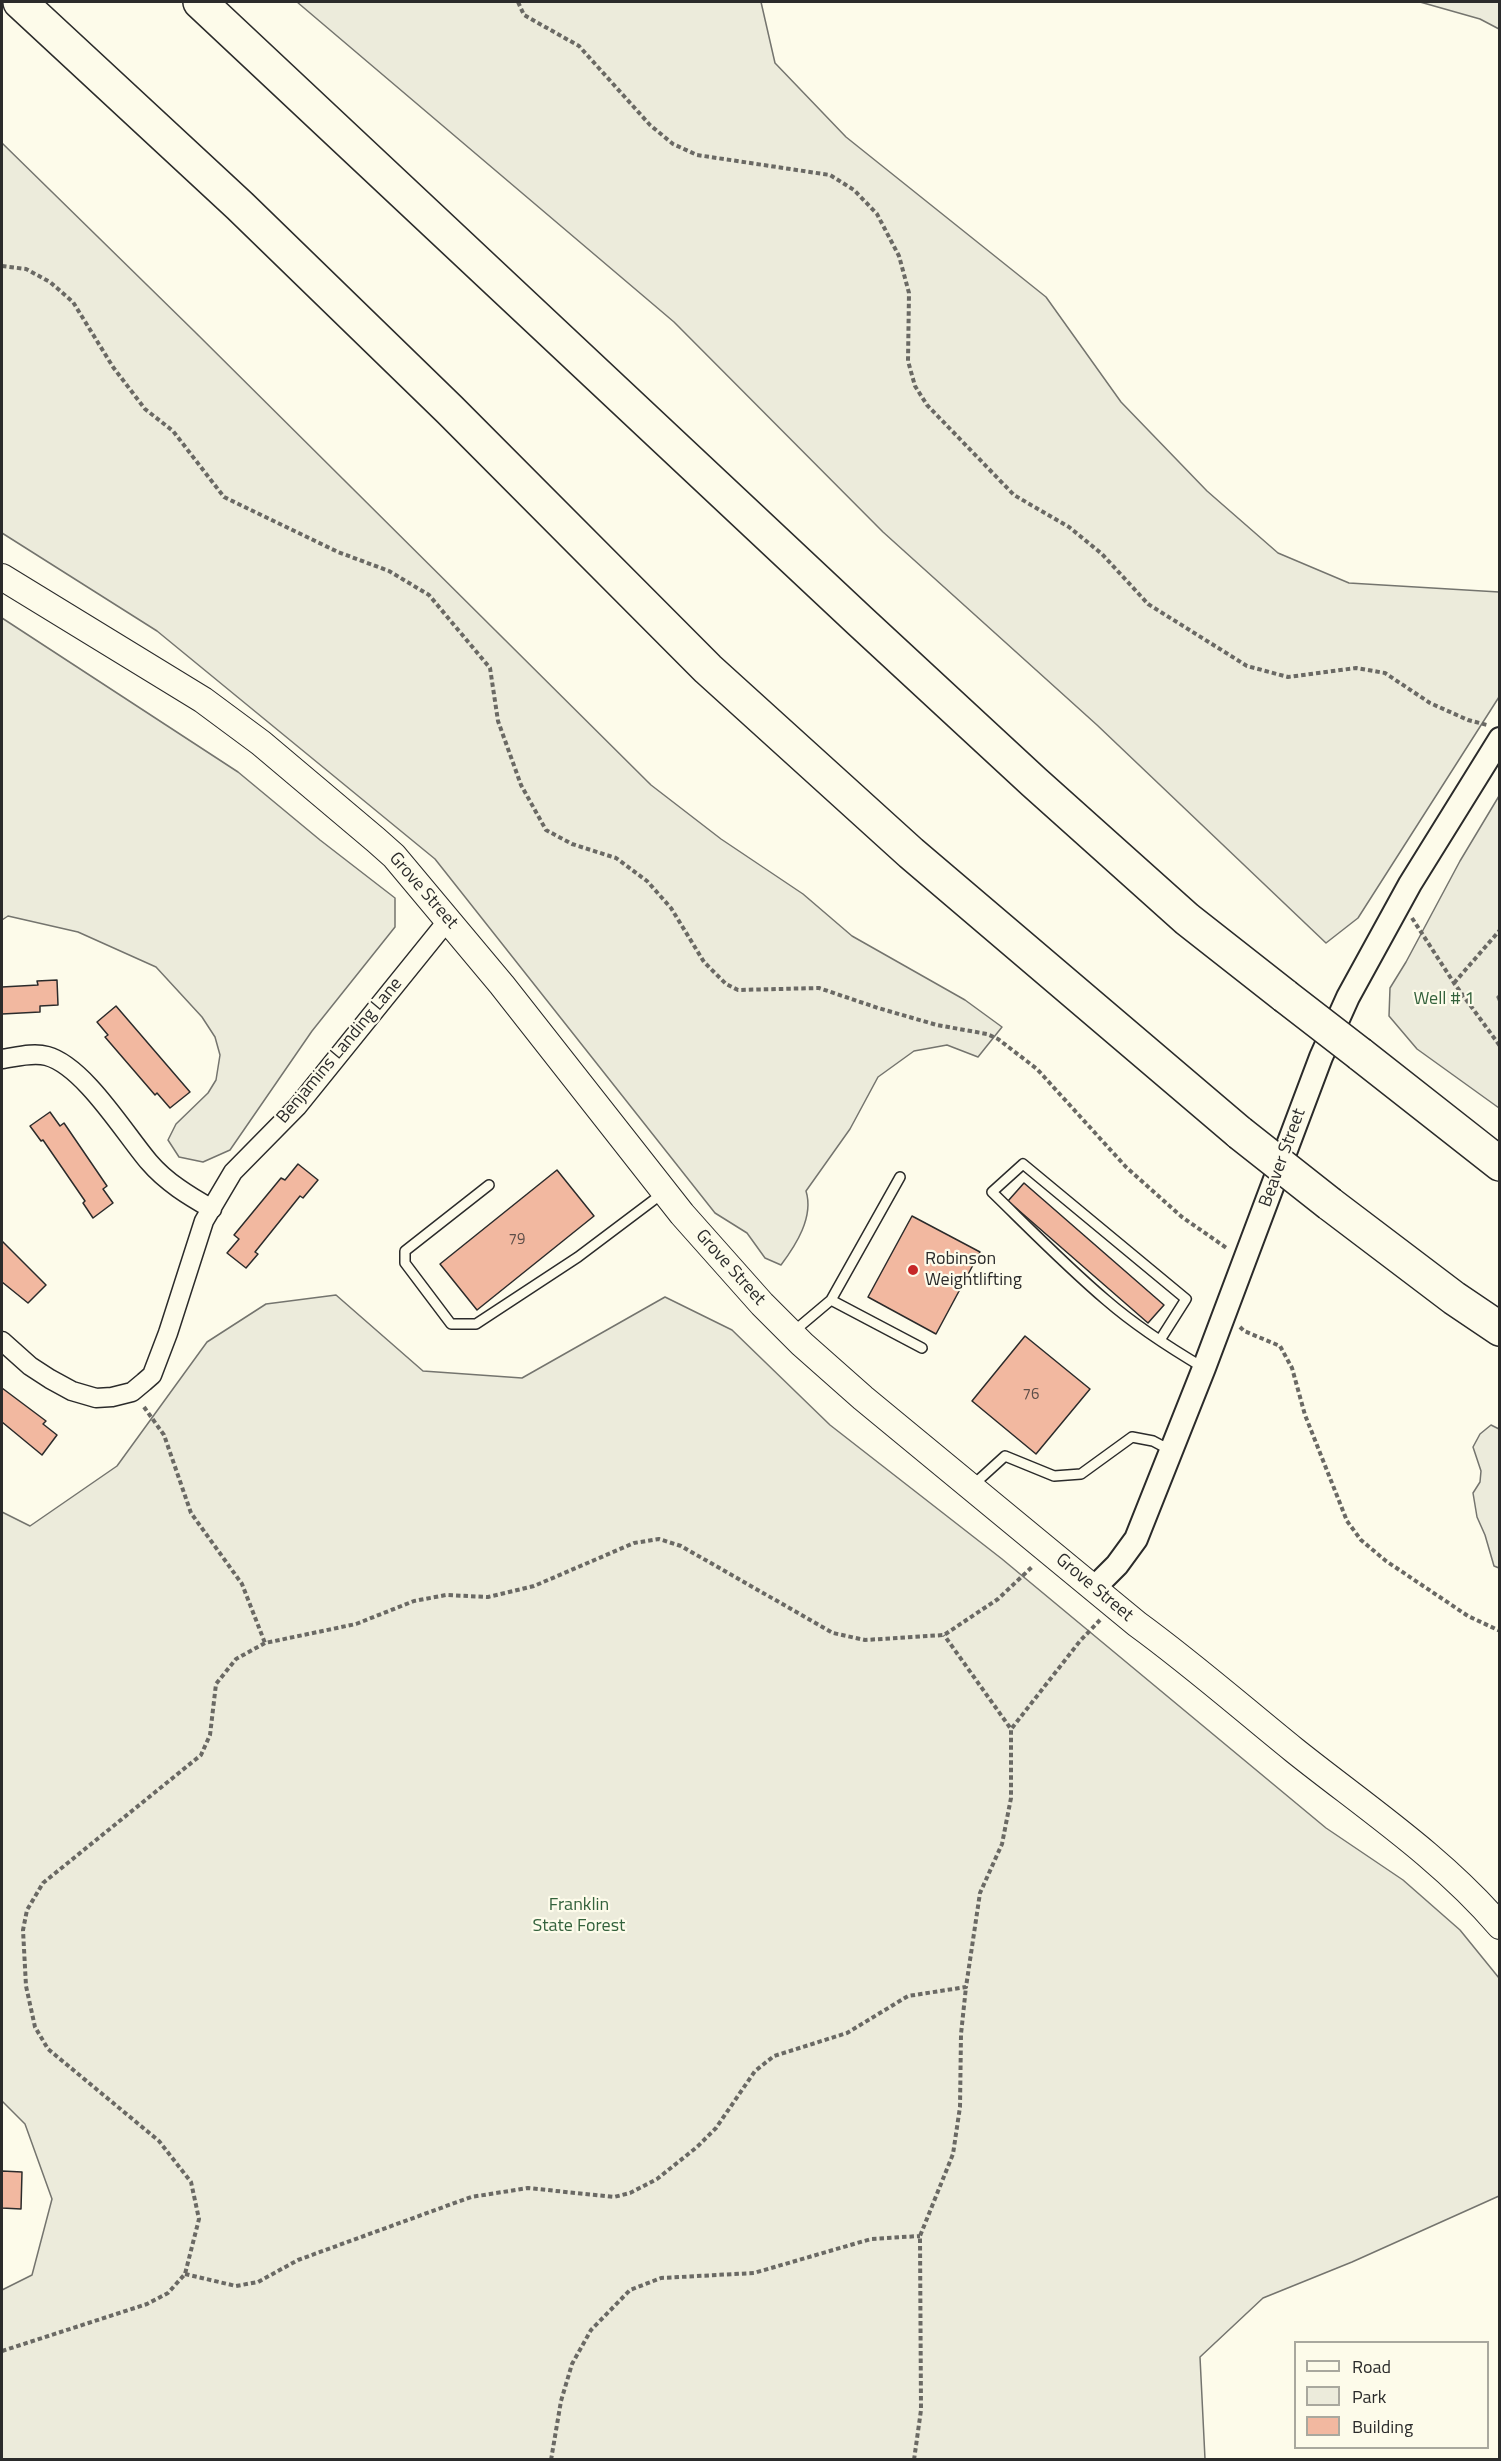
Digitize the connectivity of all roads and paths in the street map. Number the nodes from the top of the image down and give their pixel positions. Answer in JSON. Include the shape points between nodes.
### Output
{"nodes":[{"id":1,"x":20,"y":2,"type":"edge"},
{"id":2,"x":200,"y":2,"type":"edge"},
{"id":3,"x":518,"y":2,"type":"edge"},
{"id":4,"x":2,"y":266,"type":"edge"},
{"id":5,"x":2,"y":577,"type":"edge"},
{"id":6,"x":1494,"y":732,"type":"edge"},
{"id":7,"x":1397,"y":907,"type":"junction"},
{"id":8,"x":448,"y":920,"type":"junction"},
{"id":9,"x":1500,"y":930,"type":"edge"},
{"id":10,"x":1454,"y":983,"type":"junction"},
{"id":11,"x":1500,"y":1046,"type":"edge"},
{"id":12,"x":2,"y":1059,"type":"edge"},
{"id":13,"x":1500,"y":1164,"type":"edge"},
{"id":14,"x":900,"y":1177,"type":"dead end"},
{"id":15,"x":489,"y":1185,"type":"dead end"},
{"id":16,"x":665,"y":1192,"type":"junction"},
{"id":17,"x":212,"y":1209,"type":"junction"},
{"id":18,"x":1245,"y":1260,"type":"junction"},
{"id":19,"x":831,"y":1300,"type":"junction"},
{"id":20,"x":1241,"y":1322,"type":"dead end"},
{"id":21,"x":1500,"y":1329,"type":"edge"},
{"id":22,"x":791,"y":1333,"type":"junction"},
{"id":23,"x":1160,"y":1340,"type":"junction"},
{"id":24,"x":2,"y":1341,"type":"edge"},
{"id":25,"x":922,"y":1348,"type":"dead end"},
{"id":26,"x":1204,"y":1368,"type":"junction"},
{"id":27,"x":132,"y":1392,"type":"junction"},
{"id":28,"x":1172,"y":1451,"type":"junction"},
{"id":29,"x":972,"y":1486,"type":"junction"},
{"id":30,"x":1049,"y":1551,"type":"junction"},
{"id":31,"x":1094,"y":1588,"type":"junction"},
{"id":32,"x":1115,"y":1605,"type":"junction"},
{"id":33,"x":1500,"y":1631,"type":"edge"},
{"id":34,"x":944,"y":1635,"type":"junction"},
{"id":35,"x":265,"y":1643,"type":"junction"},
{"id":36,"x":1011,"y":1729,"type":"junction"},
{"id":37,"x":1500,"y":1926,"type":"edge"},
{"id":38,"x":966,"y":1988,"type":"junction"},
{"id":39,"x":920,"y":2236,"type":"junction"},
{"id":40,"x":185,"y":2274,"type":"junction"},
{"id":41,"x":2,"y":2351,"type":"edge"},
{"id":42,"x":551,"y":2460,"type":"edge"},
{"id":43,"x":914,"y":2460,"type":"edge"}],
"edges":[{"from":1,"to":21,"type":"highway","bridge":true,"via":[[257,222],[708,669],[911,853],[1240,1133]]},
{"from":2,"to":13,"type":"highway","bridge":true,"via":[[860,621],[1187,919]]},
{"from":3,"to":6,"type":"path","via":[[524,15],[579,46],[650,125],[673,144],[697,154],[830,175],[854,190],[877,214],[899,256],[909,293],[908,361],[915,386],[927,405],[1014,495],[1070,527],[1148,604],[1247,666],[1288,677],[1356,668],[1385,673],[1430,703]]},
{"from":4,"to":18,"type":"path","via":[[26,269],[50,282],[73,302],[119,376],[145,409],[172,431],[224,497],[338,552],[389,571],[429,595],[490,669],[498,721],[521,785],[546,830],[572,844],[616,858],[647,881],[671,909],[704,962],[726,984],[738,990],[819,988],[888,1011],[998,1039],[1037,1069],[1126,1167],[1182,1217]]},
{"from":5,"to":8,"type":"main road","name":"Grove Street","via":[[202,700],[261,743],[394,856]]},
{"from":6,"to":7,"type":"street","name":"Beaver Street"},
{"from":7,"to":10,"type":"path","via":[[1415,920]]},
{"from":7,"to":18,"type":"street","name":"Beaver Street","via":[[1348,997],[1321,1057]]},
{"from":8,"to":16,"type":"main road","name":"Grove Street"},
{"from":8,"to":17,"type":"street","name":"Benjamins Landing Lane","via":[[297,1107],[233,1172]]},
{"from":9,"to":10,"type":"path"},
{"from":10,"to":11,"type":"path"},
{"from":12,"to":17,"type":"street","via":[[47,1056],[62,1063],[99,1098],[150,1164],[180,1191]]},
{"from":14,"to":19,"type":"lane"},
{"from":15,"to":16,"type":"lane","via":[[405,1251],[405,1263],[450,1324],[476,1324],[578,1257]]},
{"from":16,"to":22,"type":"main road","name":"Grove Street"},
{"from":17,"to":27,"type":"street","name":"Benjamins Landing Lane","via":[[204,1221],[152,1375]]},
{"from":18,"to":26,"type":"street","name":"Beaver Street"},
{"from":19,"to":22,"type":"lane"},
{"from":19,"to":25,"type":"lane"},
{"from":20,"to":33,"type":"path","via":[[1239,1327],[1244,1331],[1280,1346],[1292,1368],[1305,1415],[1347,1521],[1361,1540],[1468,1616]]},
{"from":22,"to":29,"type":"main road","name":"Grove Street","via":[[863,1398]]},
{"from":23,"to":23,"type":"lane","via":[[1106,1300],[992,1192],[1023,1164],[1186,1299]]},
{"from":23,"to":26,"type":"lane"},
{"from":24,"to":27,"type":"street","via":[[30,1366],[72,1391],[96,1398]]},
{"from":26,"to":28,"type":"street","name":"Beaver Street"},
{"from":27,"to":35,"type":"path","via":[[164,1435],[191,1513],[242,1584]]},
{"from":28,"to":29,"type":"lane","via":[[1153,1441],[1132,1437],[1081,1474],[1054,1476],[1005,1456]]},
{"from":28,"to":31,"type":"street","name":"Beaver Street","via":[[1136,1539],[1117,1566]]},
{"from":29,"to":30,"type":"main road","name":"Grove Street"},
{"from":30,"to":31,"type":"main road","name":"Grove Street"},
{"from":30,"to":34,"type":"path","via":[[998,1599]]},
{"from":31,"to":32,"type":"main road","name":"Grove Street"},
{"from":32,"to":36,"type":"path","via":[[1080,1641]]},
{"from":32,"to":37,"type":"main road","name":"Grove Street","via":[[1380,1815]]},
{"from":34,"to":35,"type":"path","via":[[865,1640],[833,1633],[681,1546],[659,1539],[634,1542],[534,1586],[488,1597],[446,1595],[414,1600],[356,1624]]},
{"from":34,"to":36,"type":"path"},
{"from":35,"to":40,"type":"path","via":[[236,1659],[216,1684],[210,1735],[201,1755],[43,1882],[27,1910],[23,1930],[26,1986],[35,2027],[48,2049],[159,2141],[191,2182],[199,2219]]},
{"from":36,"to":38,"type":"path","via":[[1011,1798],[1002,1844],[980,1893]]},
{"from":38,"to":39,"type":"path","via":[[960,2107],[953,2154]]},
{"from":38,"to":40,"type":"path","via":[[908,1996],[847,2033],[774,2056],[755,2071],[716,2128],[657,2179],[630,2193],[614,2198],[528,2188],[471,2197],[298,2260],[258,2282],[236,2286]]},
{"from":39,"to":42,"type":"path","via":[[871,2239],[754,2273],[661,2278],[630,2290],[591,2330],[572,2364]]},
{"from":39,"to":43,"type":"path","via":[[921,2410]]},
{"from":40,"to":41,"type":"path","via":[[168,2294],[147,2304]]}]}
